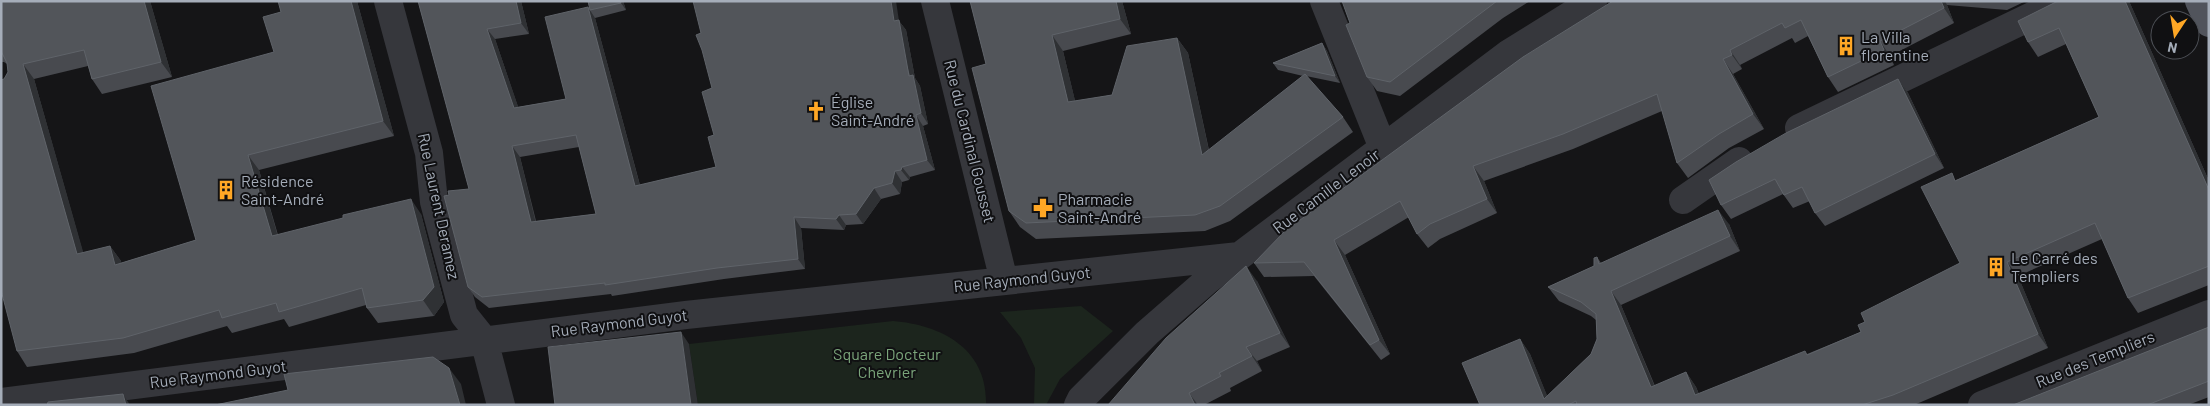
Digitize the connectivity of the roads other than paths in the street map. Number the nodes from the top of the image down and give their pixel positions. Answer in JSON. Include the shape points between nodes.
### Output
{"nodes":[{"id":1,"x":388,"y":1,"type":"edge"},
{"id":2,"x":935,"y":1,"type":"edge"},
{"id":3,"x":1324,"y":1,"type":"edge"},
{"id":4,"x":1593,"y":1,"type":"edge"},
{"id":5,"x":2064,"y":1,"type":"edge"},
{"id":6,"x":2199,"y":1,"type":"edge"},
{"id":7,"x":2209,"y":23,"type":"edge"},
{"id":8,"x":1383,"y":148,"type":"junction"},
{"id":9,"x":1683,"y":200,"type":"dead end"},
{"id":10,"x":1239,"y":256,"type":"junction"},
{"id":11,"x":1004,"y":281,"type":"junction"},
{"id":12,"x":2209,"y":314,"type":"edge"},
{"id":13,"x":484,"y":340,"type":"junction"},
{"id":14,"x":3,"y":399,"type":"edge"},
{"id":15,"x":501,"y":405,"type":"edge"},
{"id":16,"x":1078,"y":405,"type":"edge"},
{"id":17,"x":1982,"y":405,"type":"edge"}],
"edges":[{"from":1,"to":13,"type":"street","name":"Rue Laurent Deramez","via":[[429,154],[434,202],[464,315]]},
{"from":2,"to":11,"type":"street","name":"Rue du Cardinal Gousset"},
{"from":3,"to":8,"type":"street"},
{"from":4,"to":8,"type":"street","name":"Rue Camille Lenoir","via":[[1508,54]]},
{"from":5,"to":9,"type":"street","via":[[1860,97],[1771,143],[1737,162]]},
{"from":6,"to":7,"type":"main road"},
{"from":8,"to":10,"type":"street","name":"Rue Camille Lenoir"},
{"from":10,"to":11,"type":"street","name":"Rue Raymond Guyot"},
{"from":10,"to":16,"type":"street","name":"Rue Camille Lenoir","via":[[1147,333]]},
{"from":11,"to":13,"type":"street","name":"Rue Raymond Guyot"},
{"from":12,"to":17,"type":"street","name":"Rue des Templiers"},
{"from":13,"to":14,"type":"street","name":"Rue Raymond Guyot"},
{"from":13,"to":15,"type":"street","name":"Rue Laurent Deramez"}]}
